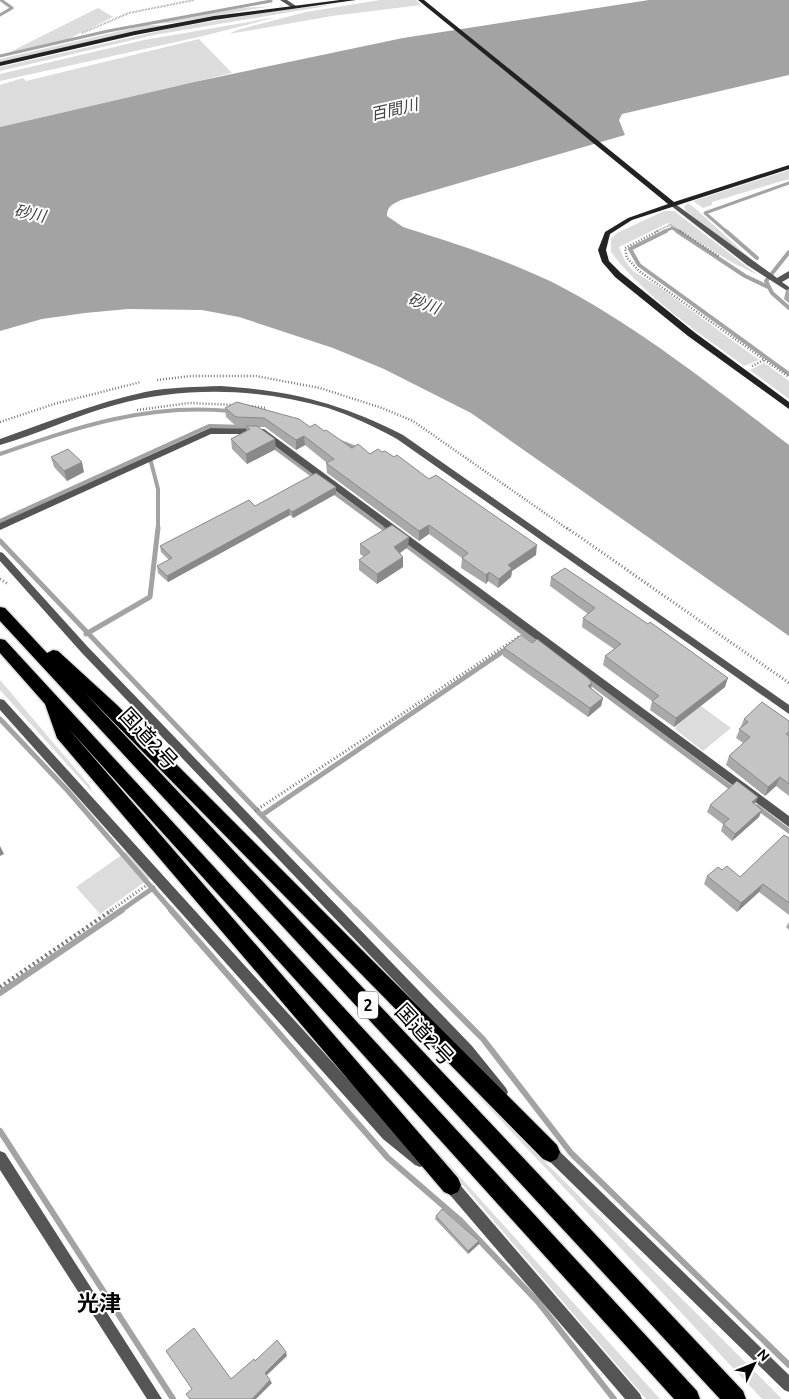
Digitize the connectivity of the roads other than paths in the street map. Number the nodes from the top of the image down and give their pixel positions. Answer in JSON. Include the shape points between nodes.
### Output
{"nodes":[{"id":1,"x":283,"y":0,"type":"edge"},
{"id":2,"x":353,"y":0,"type":"edge"},
{"id":3,"x":421,"y":0,"type":"edge"},
{"id":4,"x":293,"y":6,"type":"junction"},
{"id":5,"x":0,"y":64,"type":"edge"},
{"id":6,"x":789,"y":167,"type":"edge"},
{"id":7,"x":672,"y":204,"type":"junction"},
{"id":8,"x":789,"y":273,"type":"edge"},
{"id":9,"x":773,"y":278,"type":"junction"},
{"id":10,"x":789,"y":290,"type":"edge"},
{"id":11,"x":789,"y":406,"type":"edge"},
{"id":12,"x":0,"y":442,"type":"edge"},
{"id":13,"x":0,"y":527,"type":"edge"},
{"id":14,"x":0,"y":555,"type":"edge"},
{"id":15,"x":0,"y":607,"type":"edge"},
{"id":16,"x":0,"y":612,"type":"edge"},
{"id":17,"x":0,"y":644,"type":"edge"},
{"id":18,"x":50,"y":699,"type":"junction"},
{"id":19,"x":0,"y":702,"type":"edge"},
{"id":20,"x":789,"y":710,"type":"edge"},
{"id":21,"x":789,"y":822,"type":"edge"},
{"id":22,"x":550,"y":1152,"type":"junction"},
{"id":23,"x":0,"y":1158,"type":"edge"},
{"id":24,"x":451,"y":1185,"type":"junction"},
{"id":25,"x":789,"y":1385,"type":"edge"},
{"id":26,"x":155,"y":1399,"type":"edge"},
{"id":27,"x":635,"y":1399,"type":"edge"},
{"id":28,"x":689,"y":1399,"type":"edge"},
{"id":29,"x":735,"y":1399,"type":"edge"}],
"edges":[{"from":1,"to":4,"type":"street"},
{"from":2,"to":4,"type":"street"},
{"from":3,"to":7,"type":"street"},
{"from":4,"to":5,"type":"street","via":[[134,33]]},
{"from":6,"to":7,"type":"street"},
{"from":7,"to":9,"type":"street"},
{"from":7,"to":11,"type":"street","via":[[630,219],[607,232],[602,250],[606,262],[640,294]]},
{"from":8,"to":9,"type":"street","via":[[786,277]]},
{"from":9,"to":10,"type":"street"},
{"from":12,"to":20,"type":"street","via":[[111,403],[171,392],[233,389],[322,403],[400,437]]},
{"from":13,"to":21,"type":"street","via":[[210,431],[261,431]]},
{"from":14,"to":22,"type":"street","via":[[84,649],[468,1050]]},
{"from":15,"to":22,"type":"highway","via":[[112,709]]},
{"from":16,"to":29,"type":"highway","name":"国道2号","number":"2"},
{"from":17,"to":18,"type":"highway","number":"2"},
{"from":18,"to":24,"type":"highway","via":[[62,734]]},
{"from":18,"to":28,"type":"highway","number":"2"},
{"from":19,"to":24,"type":"street","via":[[388,1134]]},
{"from":22,"to":25,"type":"street"},
{"from":23,"to":26,"type":"street"},
{"from":24,"to":27,"type":"street"}]}
